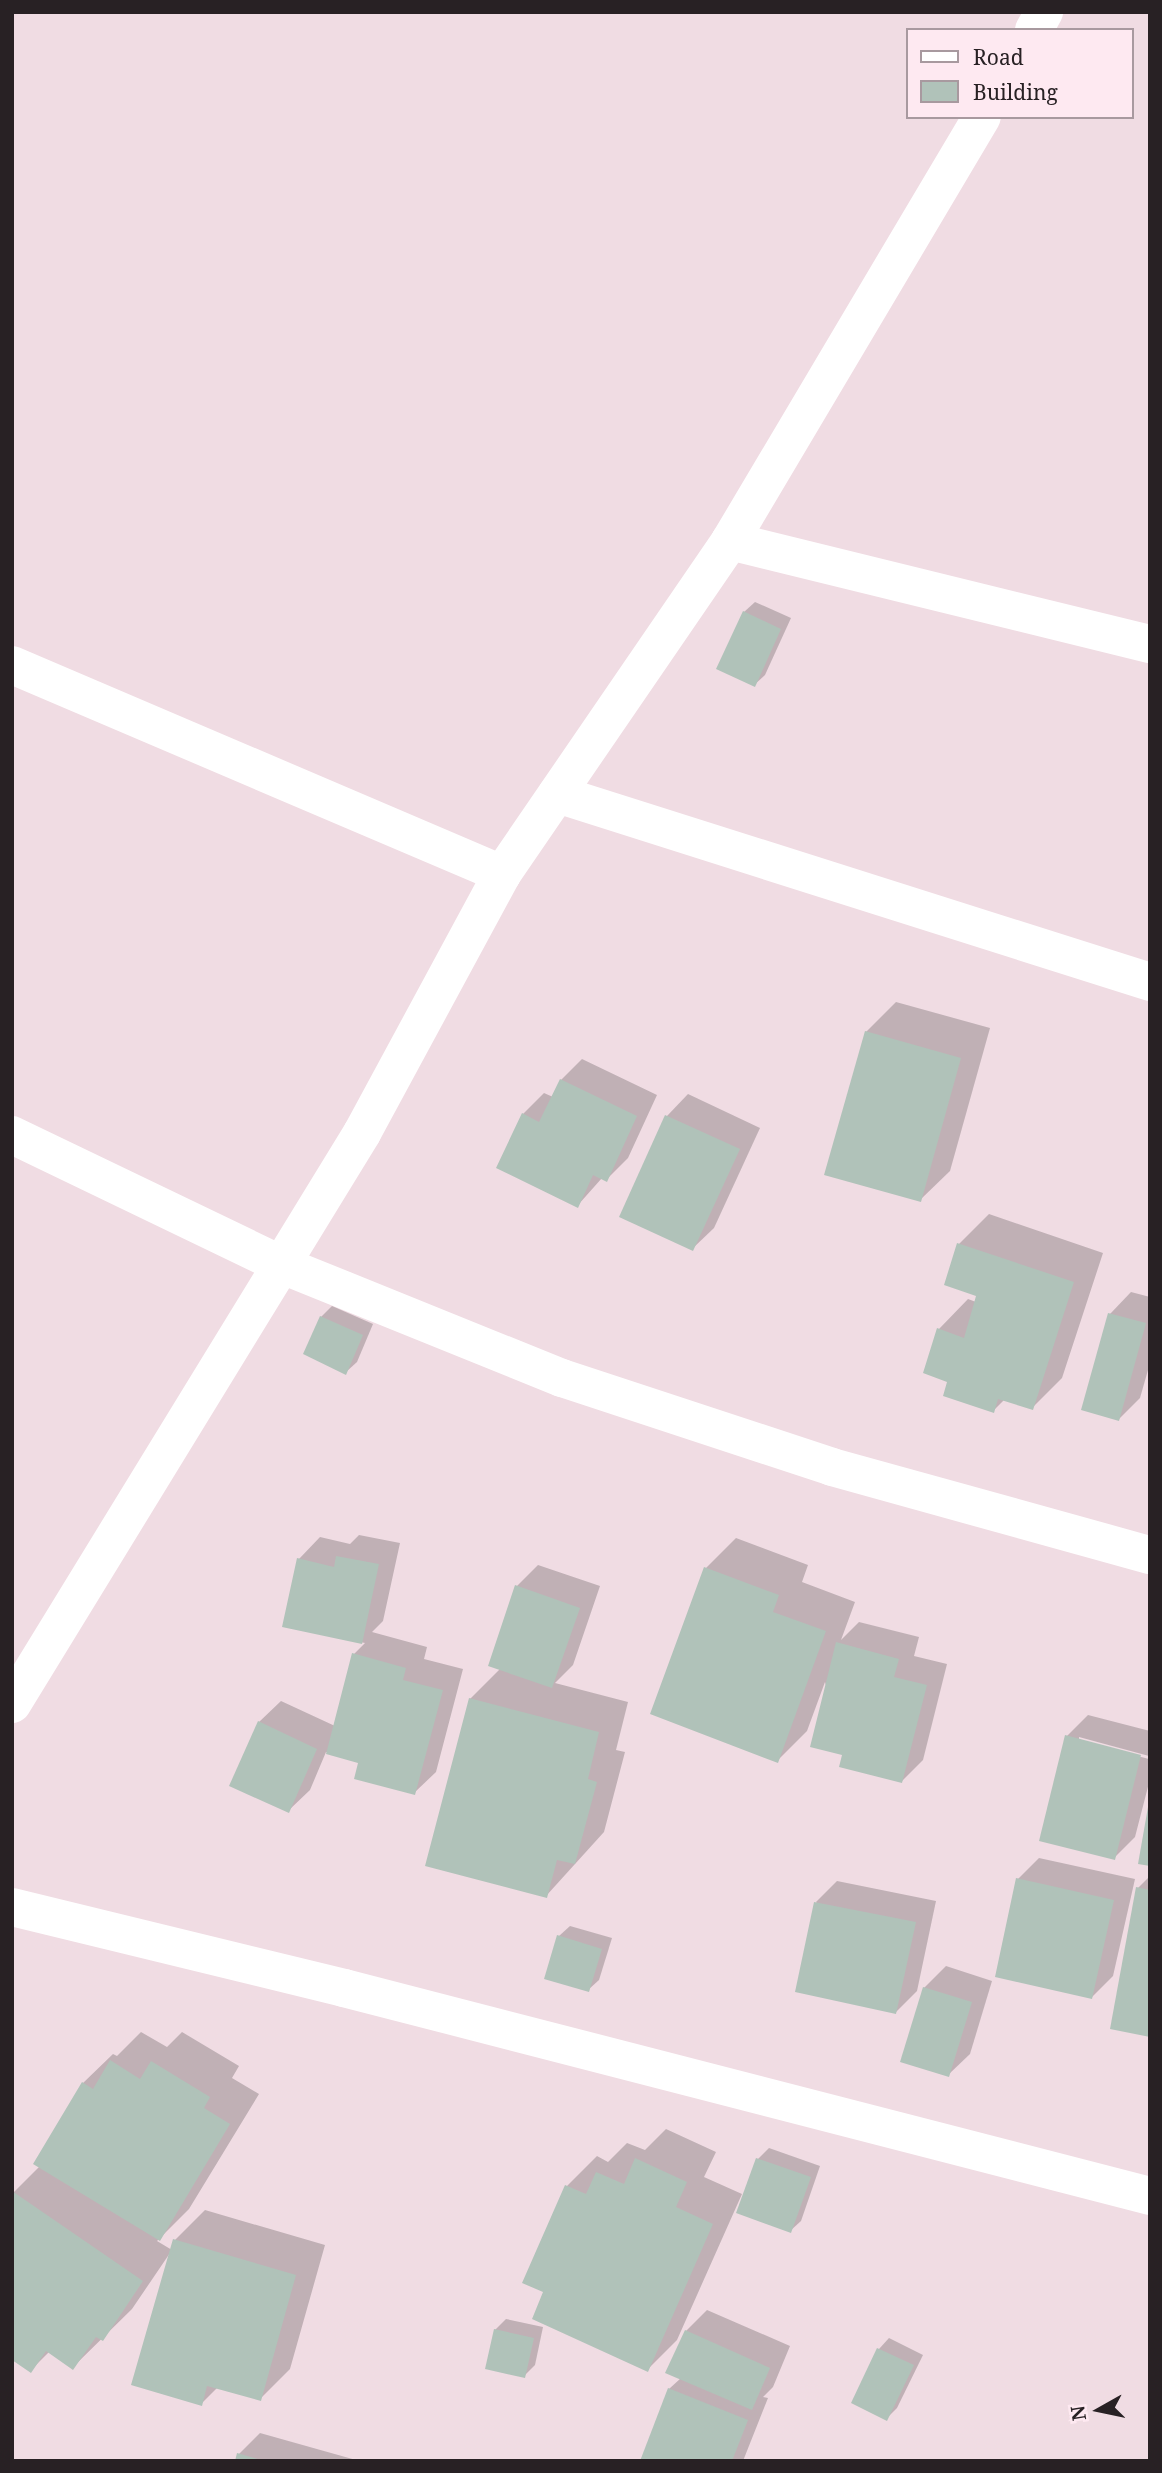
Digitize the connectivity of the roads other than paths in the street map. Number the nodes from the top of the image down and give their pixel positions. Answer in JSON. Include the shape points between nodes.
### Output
{"nodes":[{"id":1,"x":1044,"y":12,"type":"edge"},
{"id":2,"x":1035,"y":28,"type":"edge"},
{"id":3,"x":981,"y":119,"type":"edge"},
{"id":4,"x":730,"y":541,"type":"junction"},
{"id":5,"x":1150,"y":644,"type":"edge"},
{"id":6,"x":12,"y":665,"type":"edge"},
{"id":7,"x":557,"y":794,"type":"junction"},
{"id":8,"x":502,"y":874,"type":"junction"},
{"id":9,"x":1150,"y":982,"type":"edge"},
{"id":10,"x":12,"y":1135,"type":"edge"},
{"id":11,"x":282,"y":1265,"type":"junction"},
{"id":12,"x":1150,"y":1555,"type":"edge"},
{"id":13,"x":12,"y":1704,"type":"edge"},
{"id":14,"x":12,"y":1907,"type":"edge"},
{"id":15,"x":1150,"y":2196,"type":"edge"}],
"edges":[{"from":1,"to":2,"type":"street"},
{"from":3,"to":4,"type":"street"},
{"from":4,"to":5,"type":"street"},
{"from":4,"to":7,"type":"street"},
{"from":6,"to":8,"type":"street"},
{"from":7,"to":8,"type":"street"},
{"from":7,"to":9,"type":"street"},
{"from":8,"to":11,"type":"street","via":[[362,1133]]},
{"from":10,"to":11,"type":"street"},
{"from":11,"to":12,"type":"street","via":[[562,1378],[832,1467]]},
{"from":11,"to":13,"type":"street"},
{"from":14,"to":15,"type":"street"}]}
